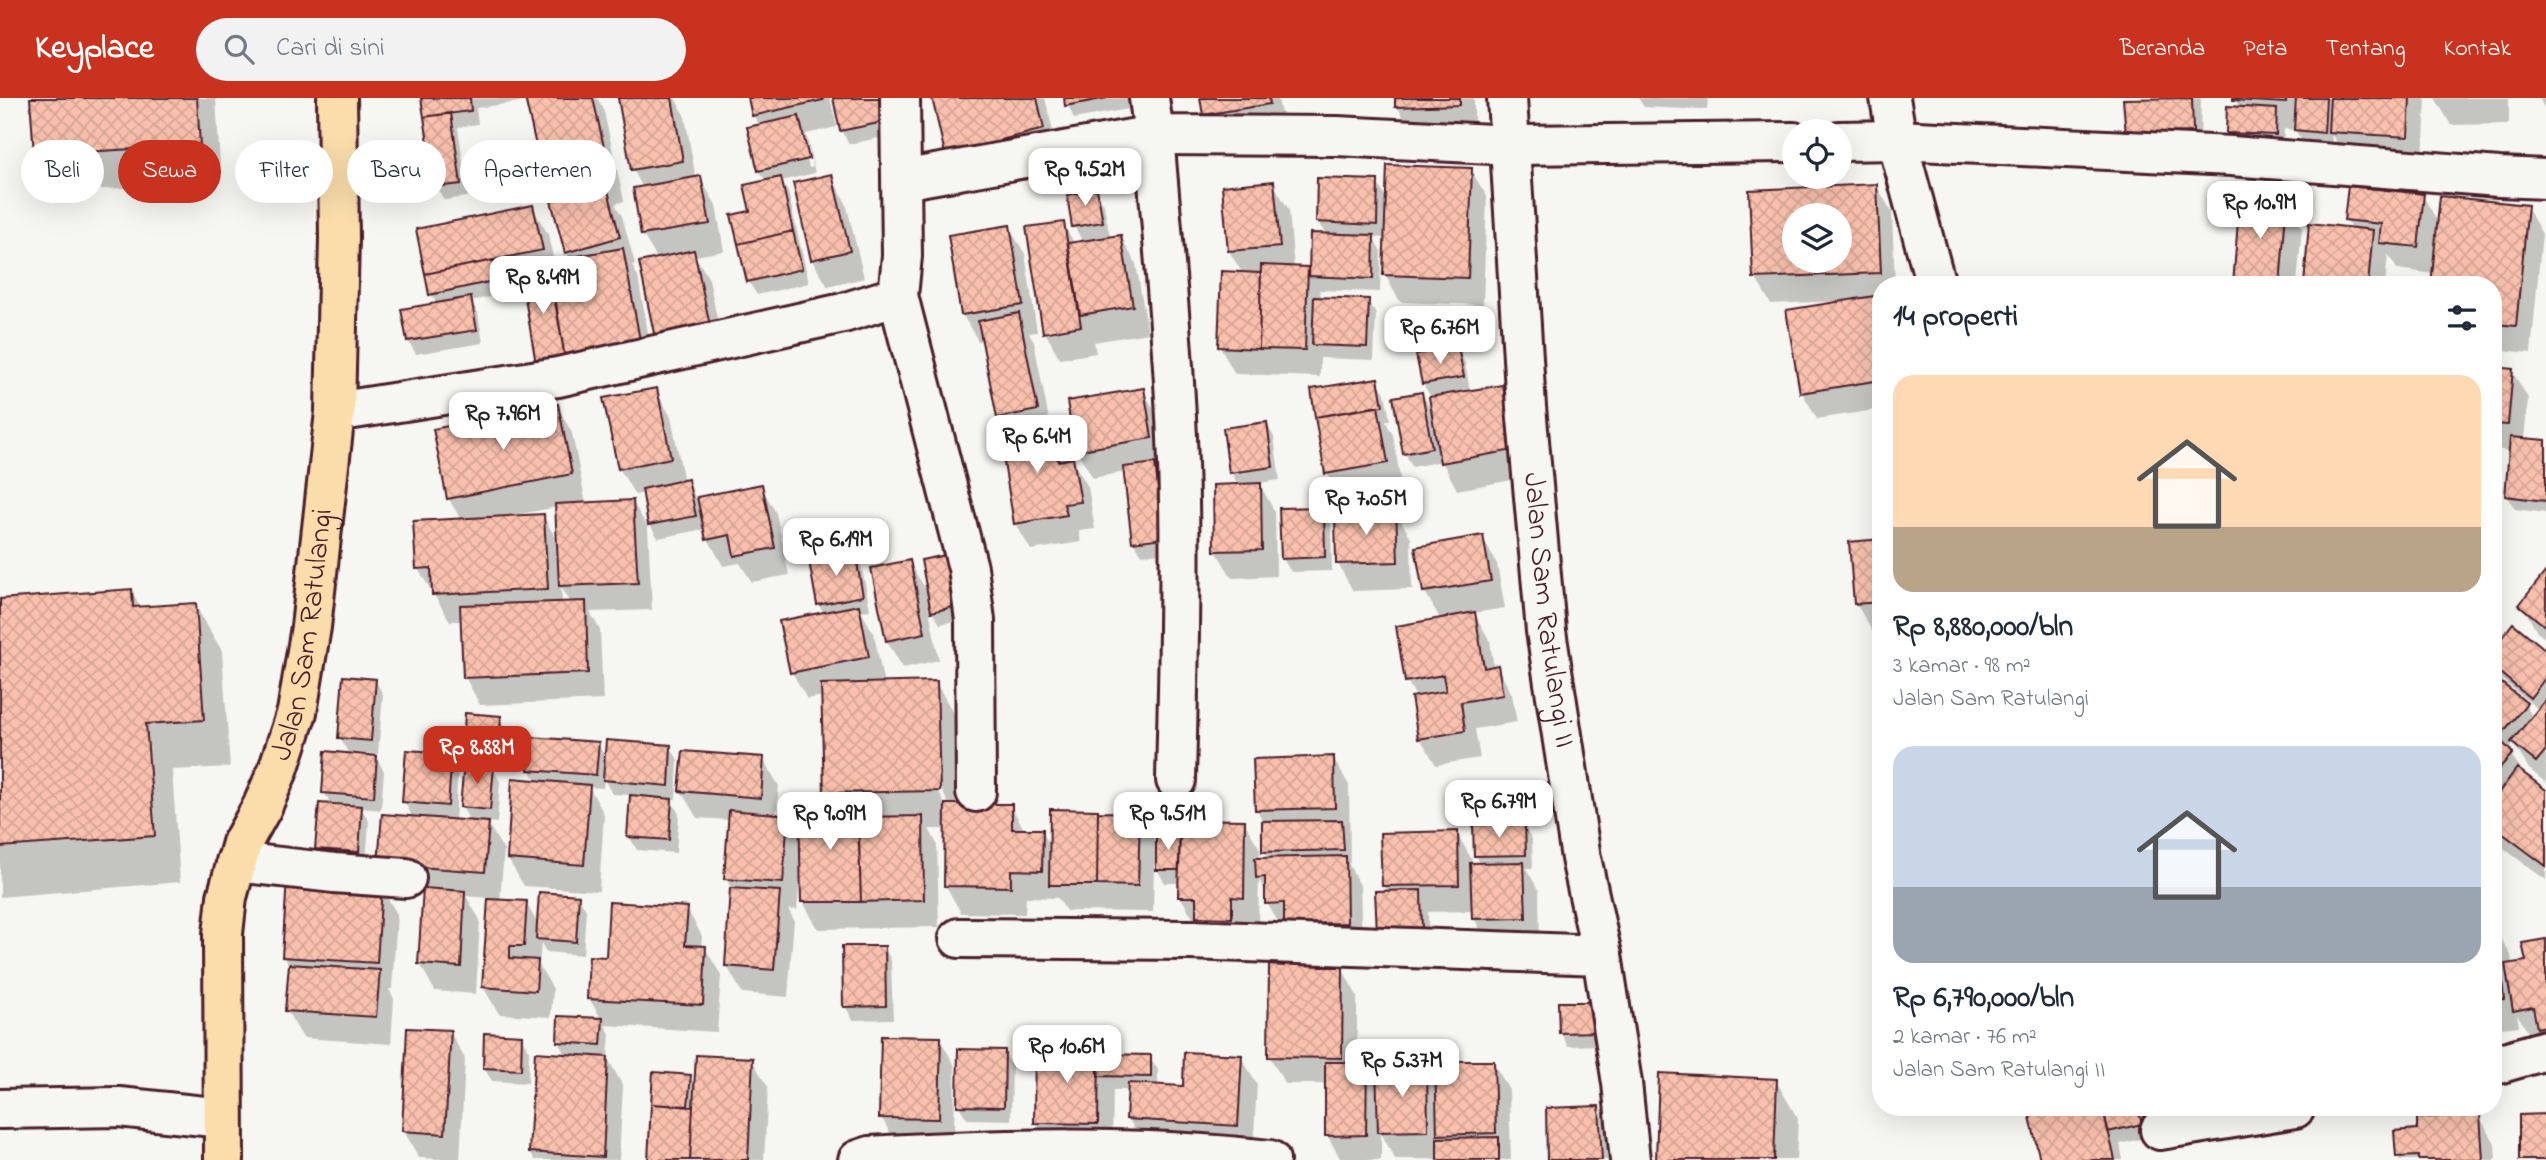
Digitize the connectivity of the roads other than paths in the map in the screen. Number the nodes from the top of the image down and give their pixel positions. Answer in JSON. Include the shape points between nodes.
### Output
{"nodes":[{"id":1,"x":337,"y":98,"type":"edge"},
{"id":2,"x":900,"y":98,"type":"edge"},
{"id":3,"x":1149,"y":98,"type":"edge"},
{"id":4,"x":1507,"y":98,"type":"edge"},
{"id":5,"x":1890,"y":98,"type":"edge"},
{"id":6,"x":1154,"y":135,"type":"junction"},
{"id":7,"x":1897,"y":140,"type":"junction"},
{"id":8,"x":1852,"y":141,"type":"edge"},
{"id":9,"x":1782,"y":142,"type":"edge"},
{"id":10,"x":1511,"y":145,"type":"junction"},
{"id":11,"x":2546,"y":178,"type":"edge"},
{"id":12,"x":902,"y":180,"type":"junction"},
{"id":13,"x":1934,"y":276,"type":"edge"},
{"id":14,"x":898,"y":296,"type":"junction"},
{"id":15,"x":335,"y":412,"type":"junction"},
{"id":16,"x":1176,"y":780,"type":"dead end"},
{"id":17,"x":976,"y":792,"type":"dead end"},
{"id":18,"x":236,"y":862,"type":"junction"},
{"id":19,"x":406,"y":878,"type":"dead end"},
{"id":20,"x":959,"y":938,"type":"dead end"},
{"id":21,"x":1602,"y":955,"type":"junction"},
{"id":22,"x":2546,"y":1050,"type":"edge"},
{"id":23,"x":2502,"y":1063,"type":"edge"},
{"id":24,"x":0,"y":1109,"type":"edge"},
{"id":25,"x":2252,"y":1116,"type":"edge"},
{"id":26,"x":223,"y":1118,"type":"junction"},
{"id":27,"x":2160,"y":1133,"type":"edge"},
{"id":28,"x":224,"y":1160,"type":"edge"},
{"id":29,"x":858,"y":1160,"type":"edge"},
{"id":30,"x":1270,"y":1160,"type":"edge"},
{"id":31,"x":1630,"y":1160,"type":"edge"}],
"edges":[{"from":1,"to":15,"type":"main road","name":"Jalan Sam Ratulangi"},
{"from":2,"to":12,"type":"street"},
{"from":3,"to":6,"type":"street"},
{"from":4,"to":10,"type":"street","name":"Jalan Sam Ratulangi II"},
{"from":5,"to":7,"type":"street"},
{"from":6,"to":10,"type":"street","via":[[1324,135]]},
{"from":6,"to":12,"type":"street"},
{"from":6,"to":16,"type":"street","via":[[1180,499]]},
{"from":7,"to":8,"type":"street"},
{"from":7,"to":11,"type":"street","via":[[2231,156]]},
{"from":7,"to":13,"type":"street"},
{"from":9,"to":10,"type":"street"},
{"from":10,"to":21,"type":"street","name":"Jalan Sam Ratulangi II","via":[[1526,407],[1546,631],[1581,859]]},
{"from":12,"to":14,"type":"street"},
{"from":14,"to":15,"type":"street","via":[[843,313],[558,377]]},
{"from":14,"to":17,"type":"street","via":[[968,568],[975,620]]},
{"from":15,"to":18,"type":"main road","name":"Jalan Sam Ratulangi","via":[[297,712],[278,770]]},
{"from":18,"to":19,"type":"street"},
{"from":18,"to":26,"type":"main road","name":"Jalan Sam Ratulangi","via":[[223,934]]},
{"from":20,"to":21,"type":"street","via":[[1190,940]]},
{"from":21,"to":31,"type":"street","name":"Jalan Sam Ratulangi II"},
{"from":22,"to":23,"type":"street"},
{"from":24,"to":26,"type":"street","via":[[119,1107]]},
{"from":25,"to":27,"type":"street"},
{"from":26,"to":28,"type":"main road","name":"Jalan Sam Ratulangi"},
{"from":29,"to":30,"type":"street","via":[[988,1149],[1208,1153]]}]}
